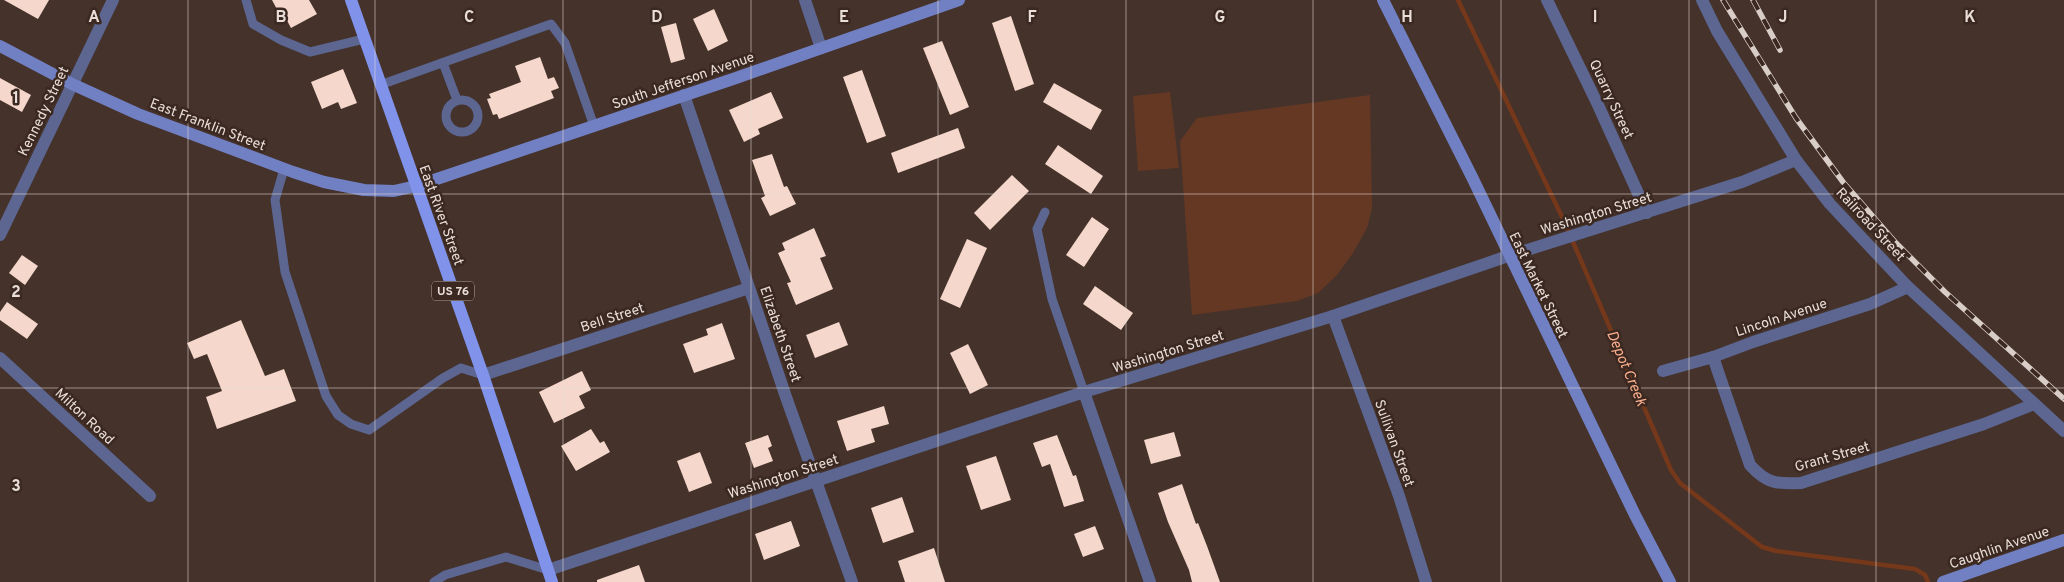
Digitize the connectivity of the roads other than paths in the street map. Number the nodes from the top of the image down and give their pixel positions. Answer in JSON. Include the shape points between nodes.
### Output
{"nodes":[{"id":1,"x":113,"y":0,"type":"edge"},
{"id":2,"x":246,"y":0,"type":"edge"},
{"id":3,"x":351,"y":0,"type":"edge"},
{"id":4,"x":805,"y":0,"type":"edge"},
{"id":5,"x":959,"y":0,"type":"edge"},
{"id":6,"x":1383,"y":0,"type":"edge"},
{"id":7,"x":1547,"y":0,"type":"edge"},
{"id":8,"x":1702,"y":0,"type":"edge"},
{"id":9,"x":364,"y":39,"type":"junction"},
{"id":10,"x":0,"y":46,"type":"edge"},
{"id":11,"x":821,"y":48,"type":"junction"},
{"id":12,"x":443,"y":63,"type":"junction"},
{"id":13,"x":72,"y":84,"type":"junction"},
{"id":14,"x":380,"y":85,"type":"junction"},
{"id":15,"x":684,"y":95,"type":"junction"},
{"id":16,"x":457,"y":100,"type":"dead end"},
{"id":17,"x":594,"y":126,"type":"junction"},
{"id":18,"x":1796,"y":160,"type":"junction"},
{"id":19,"x":284,"y":169,"type":"junction"},
{"id":20,"x":416,"y":186,"type":"junction"},
{"id":21,"x":1045,"y":212,"type":"dead end"},
{"id":22,"x":1647,"y":213,"type":"junction"},
{"id":23,"x":1,"y":229,"type":"edge"},
{"id":24,"x":1508,"y":256,"type":"junction"},
{"id":25,"x":1908,"y":287,"type":"junction"},
{"id":26,"x":749,"y":288,"type":"junction"},
{"id":27,"x":1333,"y":316,"type":"junction"},
{"id":28,"x":1713,"y":357,"type":"junction"},
{"id":29,"x":0,"y":358,"type":"edge"},
{"id":30,"x":1663,"y":371,"type":"dead end"},
{"id":31,"x":483,"y":376,"type":"junction"},
{"id":32,"x":1084,"y":392,"type":"junction"},
{"id":33,"x":2034,"y":404,"type":"junction"},
{"id":34,"x":2064,"y":431,"type":"edge"},
{"id":35,"x":817,"y":481,"type":"junction"},
{"id":36,"x":150,"y":496,"type":"dead end"},
{"id":37,"x":2064,"y":540,"type":"edge"},
{"id":38,"x":550,"y":576,"type":"edge"},
{"id":39,"x":434,"y":582,"type":"edge"},
{"id":40,"x":852,"y":582,"type":"edge"},
{"id":41,"x":1150,"y":582,"type":"edge"},
{"id":42,"x":1426,"y":582,"type":"edge"},
{"id":43,"x":1670,"y":582,"type":"edge"},
{"id":44,"x":1943,"y":582,"type":"edge"}],
"edges":[{"from":1,"to":13,"type":"street","name":"Kennedy Street"},
{"from":2,"to":9,"type":"lane","via":[[253,24],[310,52]]},
{"from":3,"to":9,"type":"main road","name":"East River Street","number":"US 76"},
{"from":4,"to":11,"type":"street"},
{"from":5,"to":11,"type":"street","name":"South Jefferson Avenue"},
{"from":6,"to":24,"type":"street","name":"East Market Street"},
{"from":7,"to":22,"type":"street","name":"Quarry Street"},
{"from":8,"to":18,"type":"street","name":"Railroad Street","via":[[1717,31]]},
{"from":9,"to":14,"type":"main road","name":"East River Street","number":"US 76"},
{"from":10,"to":13,"type":"street","name":"East Franklin Street"},
{"from":11,"to":15,"type":"street","name":"South Jefferson Avenue"},
{"from":12,"to":14,"type":"lane"},
{"from":12,"to":16,"type":"lane"},
{"from":12,"to":17,"type":"lane","via":[[551,24],[565,42]]},
{"from":13,"to":19,"type":"street","name":"East Franklin Street","via":[[138,114]]},
{"from":13,"to":23,"type":"street","name":"Kennedy Street"},
{"from":14,"to":20,"type":"main road","name":"East River Street","number":"US 76"},
{"from":15,"to":17,"type":"street","name":"South Jefferson Avenue"},
{"from":15,"to":26,"type":"street","name":"Elizabeth Street"},
{"from":17,"to":20,"type":"street","name":"South Jefferson Avenue"},
{"from":18,"to":22,"type":"street","name":"Washington Street","via":[[1742,182]]},
{"from":18,"to":25,"type":"street","name":"Railroad Street","via":[[1830,204]]},
{"from":19,"to":20,"type":"street","name":"East Franklin Street","via":[[364,190],[394,191]]},
{"from":19,"to":31,"type":"lane","via":[[275,200],[286,272],[326,396],[338,415],[369,430],[461,368]]},
{"from":20,"to":31,"type":"main road","name":"East River Street","number":"US 76"},
{"from":21,"to":32,"type":"lane","via":[[1037,229],[1046,273]]},
{"from":22,"to":24,"type":"street","name":"Washington Street"},
{"from":24,"to":27,"type":"street","name":"Washington Street"},
{"from":24,"to":43,"type":"street","name":"East Market Street"},
{"from":25,"to":28,"type":"street","name":"Lincoln Avenue","via":[[1870,304]]},
{"from":25,"to":33,"type":"street","name":"Railroad Street"},
{"from":26,"to":31,"type":"street","name":"Bell Street"},
{"from":26,"to":35,"type":"street","name":"Elizabeth Street"},
{"from":27,"to":32,"type":"street","name":"Washington Street"},
{"from":27,"to":42,"type":"street","name":"Sullivan Street","via":[[1399,496]]},
{"from":28,"to":30,"type":"street","name":"Lincoln Avenue"},
{"from":28,"to":33,"type":"street","name":"Grant Street","via":[[1750,465],[1761,477],[1778,484],[1802,483],[1984,424]]},
{"from":29,"to":36,"type":"street","name":"Milton Road"},
{"from":31,"to":38,"type":"main road","name":"East River Street","number":"US 76"},
{"from":32,"to":35,"type":"street","name":"Washington Street"},
{"from":32,"to":41,"type":"street"},
{"from":33,"to":34,"type":"street","name":"Railroad Street"},
{"from":35,"to":38,"type":"street","name":"Washington Street"},
{"from":35,"to":40,"type":"street","name":"Elizabeth Street"},
{"from":37,"to":44,"type":"street","name":"Caughlin Avenue"},
{"from":38,"to":39,"type":"lane","via":[[506,557]]}]}
